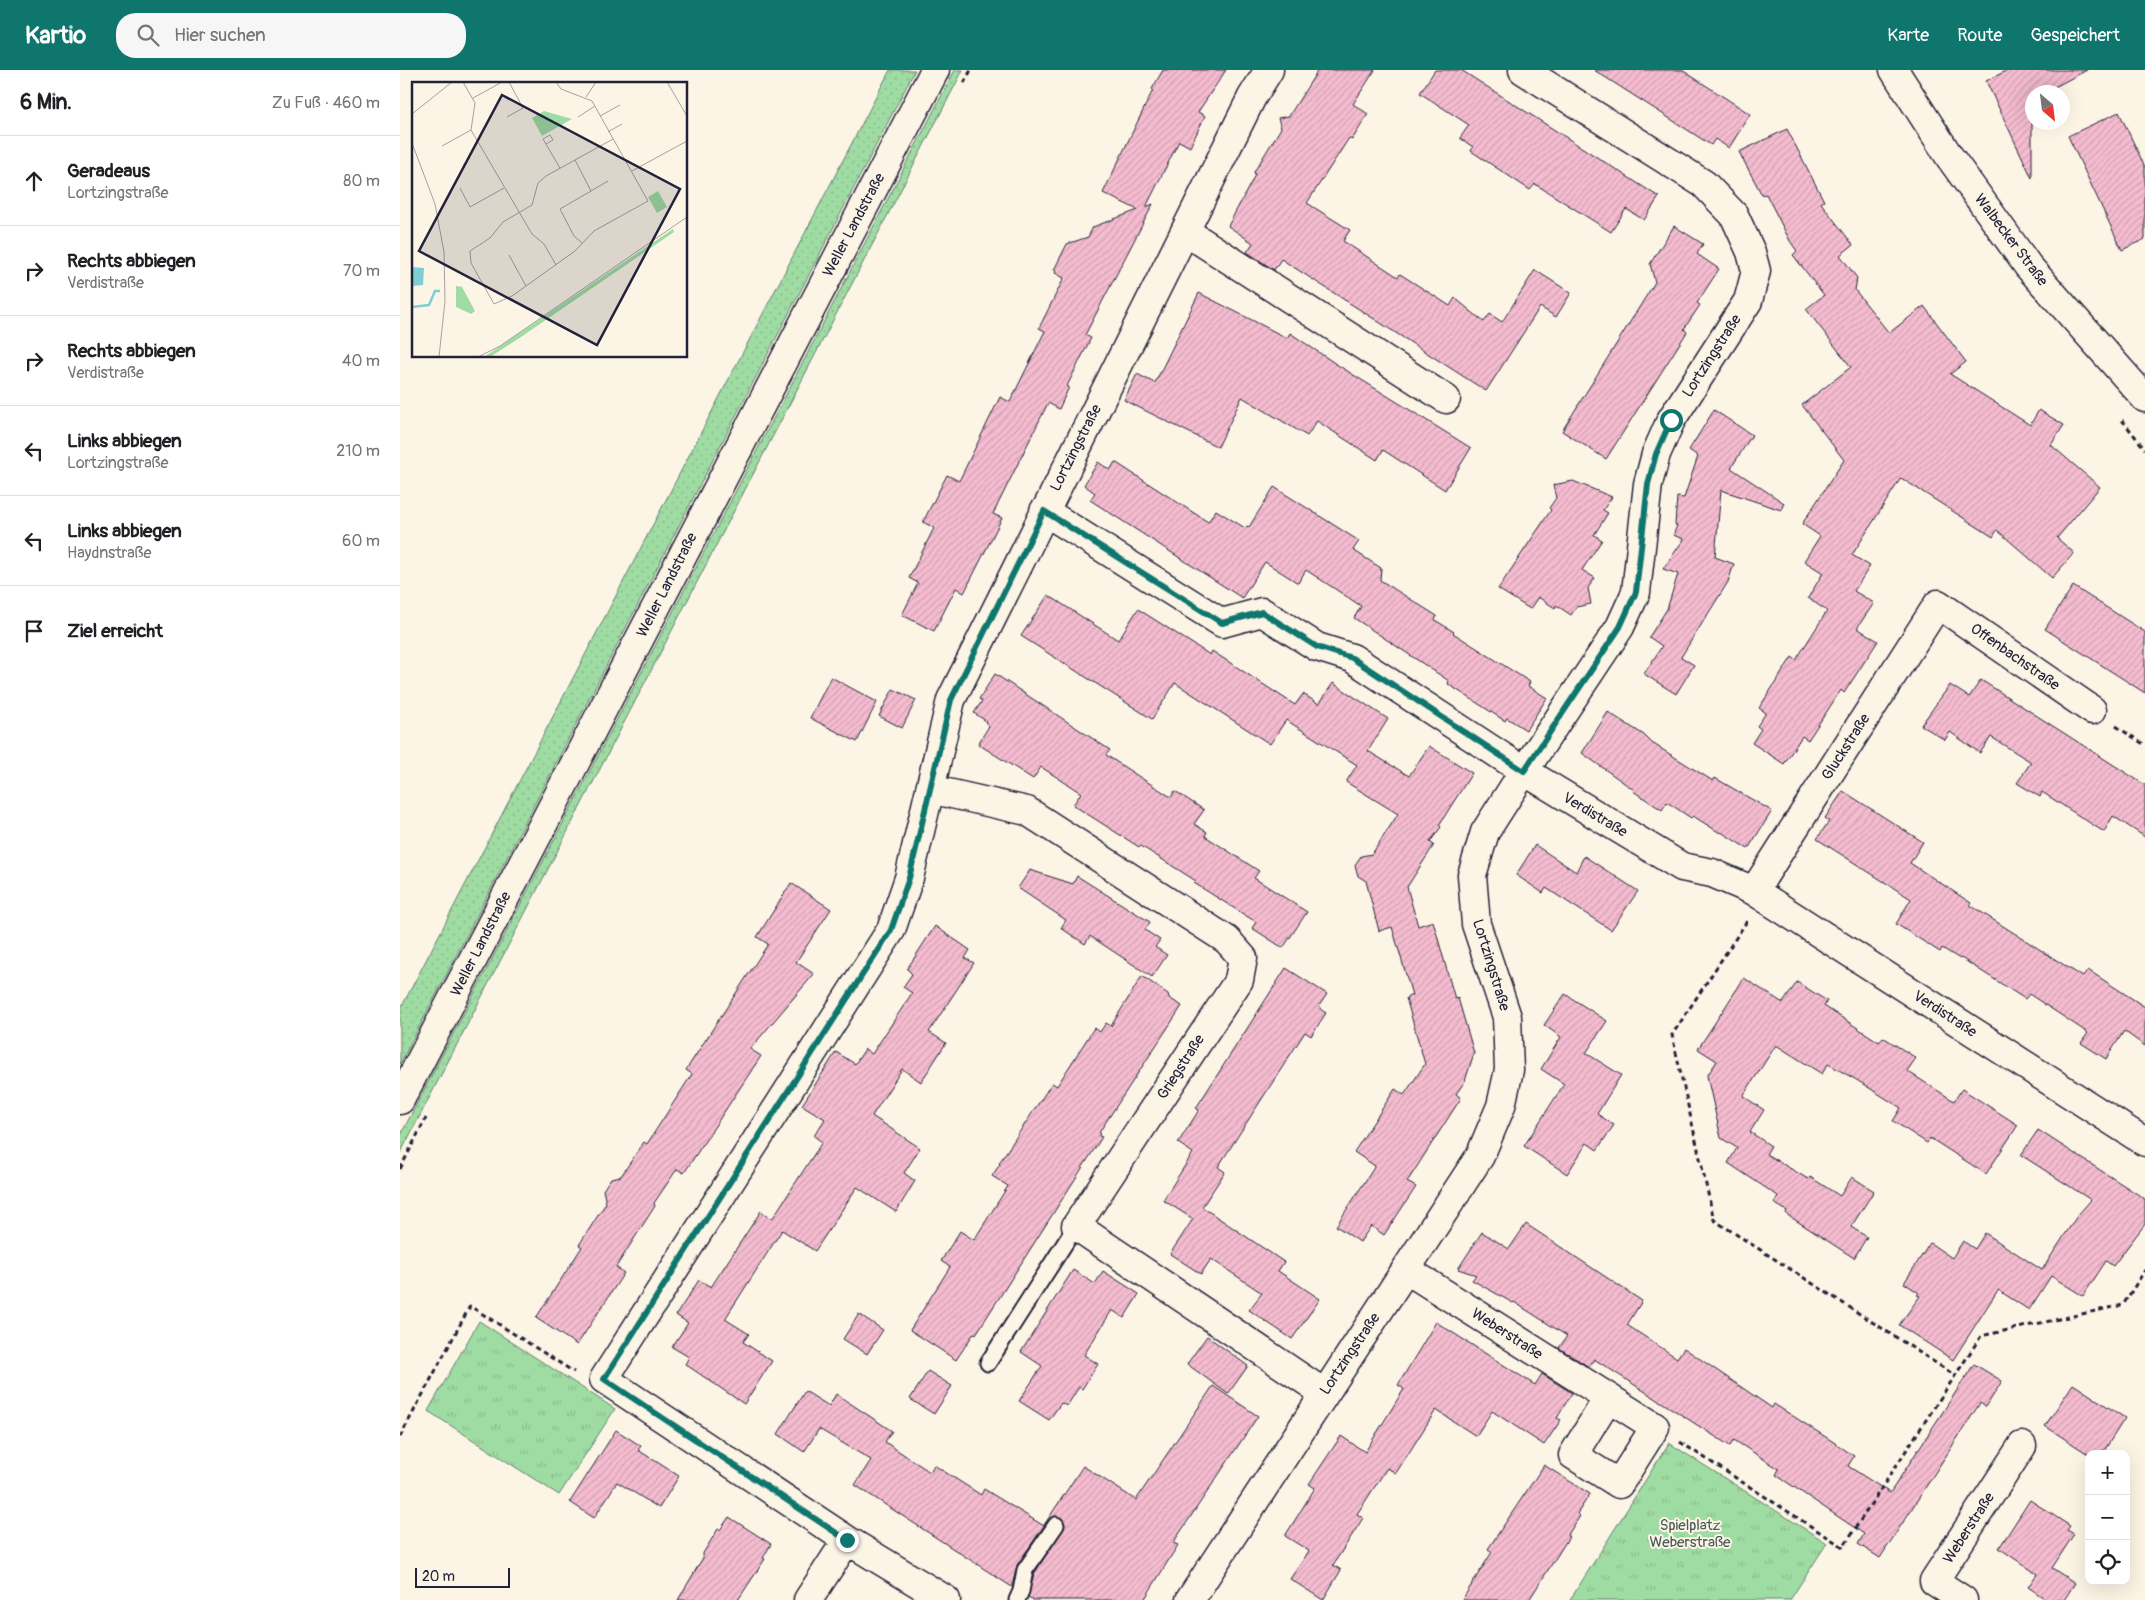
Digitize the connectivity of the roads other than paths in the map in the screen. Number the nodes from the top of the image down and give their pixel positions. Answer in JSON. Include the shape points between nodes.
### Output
{"nodes":[{"id":1,"x":936,"y":70,"type":"edge"},
{"id":2,"x":1269,"y":70,"type":"edge"},
{"id":3,"x":1523,"y":70,"type":"edge"},
{"id":4,"x":1894,"y":70,"type":"edge"},
{"id":5,"x":1186,"y":232,"type":"junction"},
{"id":6,"x":2145,"y":398,"type":"edge"},
{"id":7,"x":1446,"y":399,"type":"dead end"},
{"id":8,"x":1044,"y":511,"type":"junction"},
{"id":9,"x":1938,"y":604,"type":"joint"},
{"id":10,"x":2092,"y":710,"type":"dead end"},
{"id":11,"x":1524,"y":771,"type":"junction"},
{"id":12,"x":930,"y":789,"type":"junction"},
{"id":13,"x":1758,"y":894,"type":"junction"},
{"id":14,"x":400,"y":1100,"type":"edge"},
{"id":15,"x":2145,"y":1142,"type":"edge"},
{"id":16,"x":1076,"y":1226,"type":"junction"},
{"id":17,"x":1407,"y":1270,"type":"junction"},
{"id":18,"x":988,"y":1364,"type":"dead end"},
{"id":19,"x":1324,"y":1393,"type":"junction"},
{"id":20,"x":1608,"y":1398,"type":"junction"},
{"id":21,"x":2022,"y":1446,"type":"dead end"},
{"id":22,"x":1056,"y":1525,"type":"dead end"},
{"id":23,"x":847,"y":1540,"type":"junction"},
{"id":24,"x":808,"y":1600,"type":"edge"},
{"id":25,"x":946,"y":1600,"type":"edge"},
{"id":26,"x":1016,"y":1600,"type":"edge"},
{"id":27,"x":1190,"y":1600,"type":"edge"},
{"id":28,"x":1963,"y":1600,"type":"edge"}],
"edges":[{"from":1,"to":14,"type":"street","name":"Weller Landstraße"},
{"from":2,"to":5,"type":"street","name":"Lortzingstraße","via":[[1252,97]]},
{"from":3,"to":11,"type":"street","name":"Lortzingstraße","via":[[1704,184],[1734,215],[1756,271],[1748,301],[1671,420],[1656,454],[1648,484],[1636,592],[1620,627]]},
{"from":4,"to":6,"type":"street","name":"Walbecker Straße","via":[[1949,156],[2028,266]]},
{"from":5,"to":7,"type":"street"},
{"from":5,"to":8,"type":"street","name":"Lortzingstraße"},
{"from":8,"to":11,"type":"street","name":"Verdistraße","via":[[1222,623],[1262,612],[1317,647],[1352,658]]},
{"from":8,"to":12,"type":"street","name":"Lortzingstraße","via":[[951,700]]},
{"from":9,"to":10,"type":"street","name":"Offenbachstraße"},
{"from":9,"to":13,"type":"street","name":"Gluckstraße"},
{"from":11,"to":13,"type":"street","name":"Verdistraße","via":[[1682,868],[1712,873]]},
{"from":11,"to":17,"type":"street","name":"Lortzingstraße","via":[[1485,832],[1472,875],[1476,924],[1507,1017],[1510,1070],[1501,1106],[1480,1156]]},
{"from":12,"to":16,"type":"street","name":"Griegstraße","via":[[1027,811],[1227,940],[1243,958],[1239,980]]},
{"from":12,"to":23,"type":"street","name":"Lortzingstraße","via":[[909,878],[891,930],[604,1379]]},
{"from":13,"to":15,"type":"street","name":"Verdistraße"},
{"from":16,"to":18,"type":"lane"},
{"from":16,"to":19,"type":"street"},
{"from":17,"to":19,"type":"street","name":"Lortzingstraße"},
{"from":17,"to":20,"type":"street","name":"Weberstraße"},
{"from":19,"to":27,"type":"street","name":"Lortzingstraße"},
{"from":20,"to":20,"type":"street","name":"Weberstraße","via":[[1655,1427],[1619,1484],[1573,1455]]},
{"from":21,"to":28,"type":"street","name":"Weberstraße","via":[[1934,1581]]},
{"from":22,"to":26,"type":"lane","via":[[1025,1570]]},
{"from":23,"to":24,"type":"street"},
{"from":23,"to":25,"type":"street"}]}
